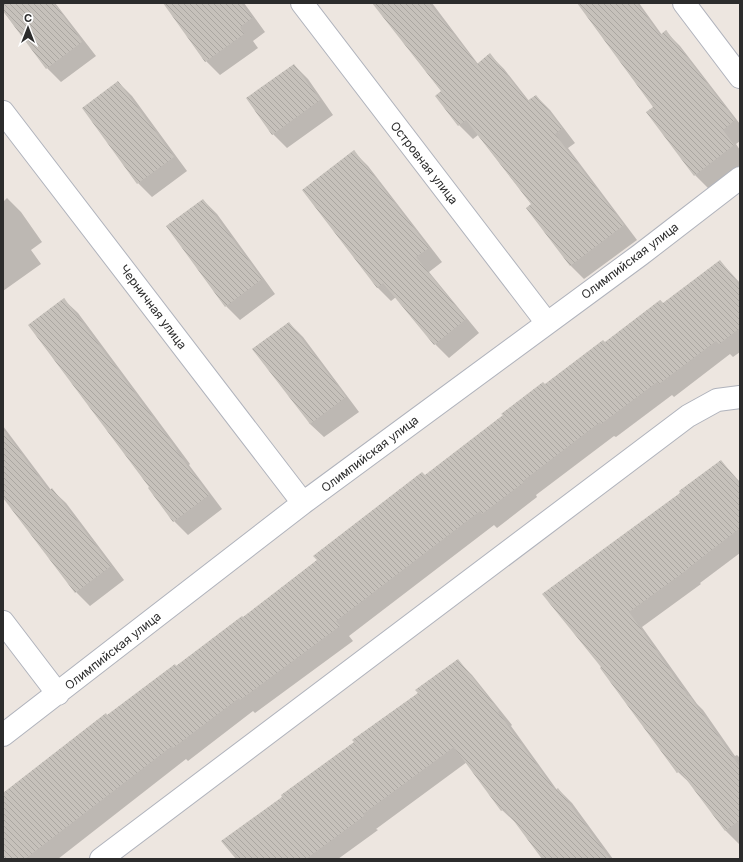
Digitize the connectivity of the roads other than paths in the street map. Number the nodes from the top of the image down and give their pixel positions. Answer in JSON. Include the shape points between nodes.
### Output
{"nodes":[{"id":1,"x":302,"y":3,"type":"edge"},
{"id":2,"x":684,"y":3,"type":"edge"},
{"id":3,"x":740,"y":77,"type":"edge"},
{"id":4,"x":3,"y":112,"type":"edge"},
{"id":5,"x":740,"y":178,"type":"edge"},
{"id":6,"x":547,"y":323,"type":"junction"},
{"id":7,"x":740,"y":396,"type":"edge"},
{"id":8,"x":303,"y":503,"type":"junction"},
{"id":9,"x":3,"y":622,"type":"edge"},
{"id":10,"x":58,"y":694,"type":"junction"},
{"id":11,"x":3,"y":735,"type":"edge"},
{"id":12,"x":101,"y":859,"type":"edge"}],
"edges":[{"from":1,"to":6,"type":"street","name":"Островная улица"},
{"from":2,"to":3,"type":"street"},
{"from":4,"to":8,"type":"street","name":"Черничная улица"},
{"from":5,"to":6,"type":"street","name":"Олимпийская улица"},
{"from":6,"to":8,"type":"street","name":"Олимпийская улица"},
{"from":7,"to":12,"type":"street","via":[[717,400],[688,416]]},
{"from":8,"to":10,"type":"street","name":"Олимпийская улица"},
{"from":9,"to":10,"type":"street"},
{"from":10,"to":11,"type":"street","name":"Олимпийская улица"}]}
